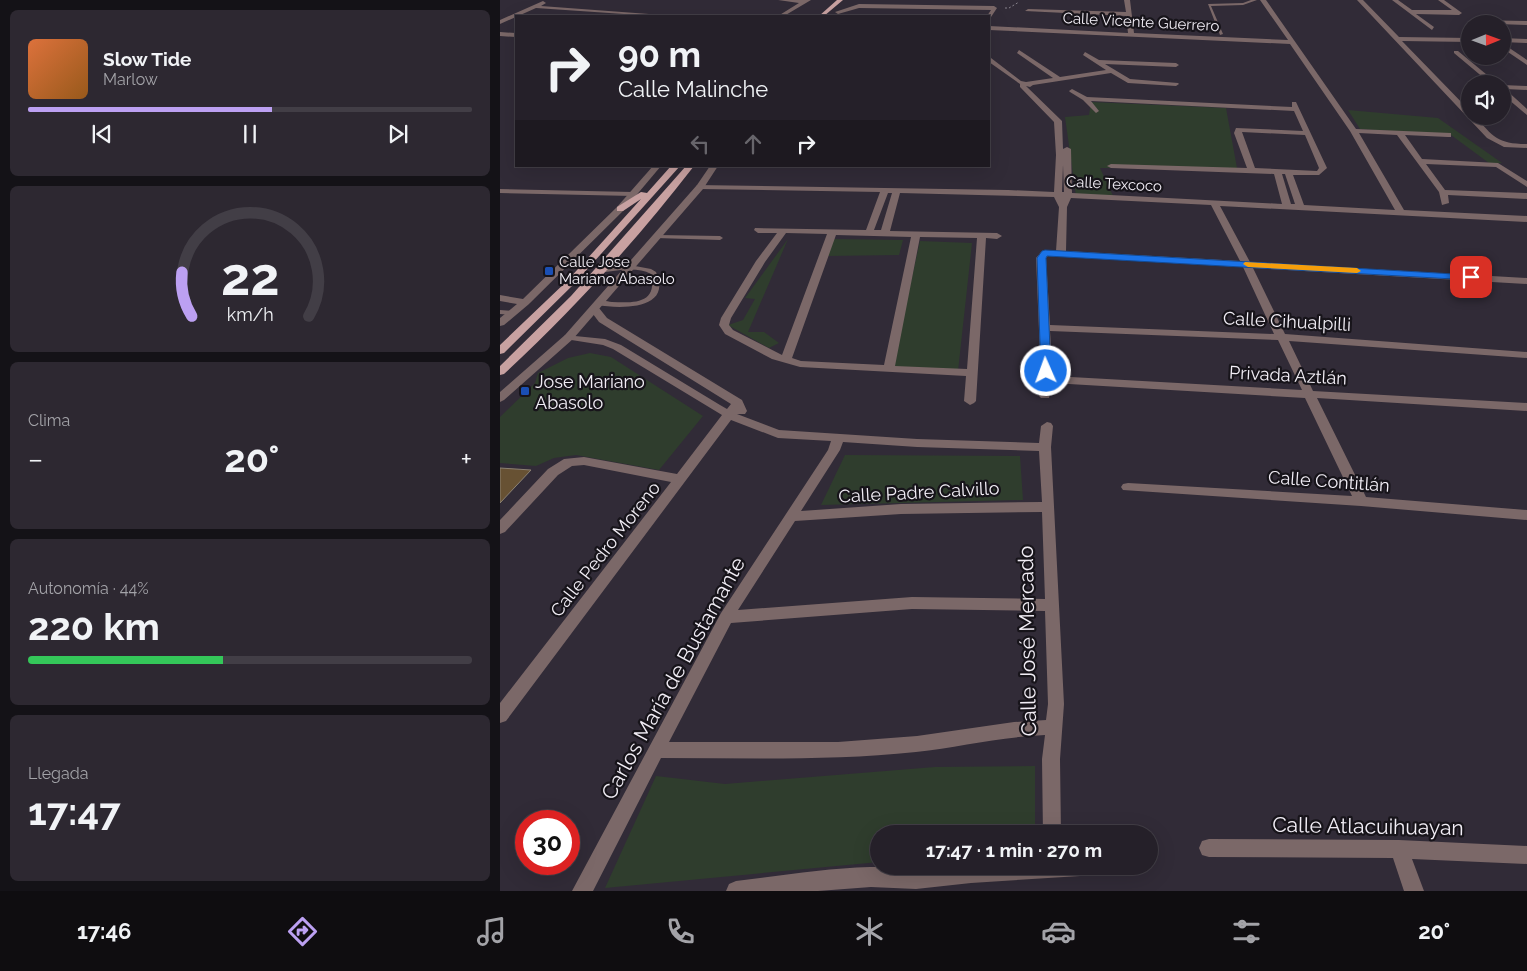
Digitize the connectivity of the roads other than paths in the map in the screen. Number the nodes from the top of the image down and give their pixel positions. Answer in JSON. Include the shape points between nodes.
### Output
{"nodes":[{"id":1,"x":550,"y":0,"type":"edge"},
{"id":2,"x":781,"y":0,"type":"edge"},
{"id":3,"x":840,"y":0,"type":"edge"},
{"id":4,"x":1127,"y":0,"type":"edge"},
{"id":5,"x":1255,"y":0,"type":"edge"},
{"id":6,"x":1263,"y":0,"type":"edge"},
{"id":7,"x":1360,"y":0,"type":"edge"},
{"id":8,"x":1395,"y":0,"type":"edge"},
{"id":9,"x":1441,"y":0,"type":"edge"},
{"id":10,"x":806,"y":1,"type":"edge"},
{"id":11,"x":859,"y":6,"type":"junction"},
{"id":12,"x":536,"y":7,"type":"junction"},
{"id":13,"x":821,"y":7,"type":"dead end"},
{"id":14,"x":1028,"y":11,"type":"dead end"},
{"id":15,"x":816,"y":12,"type":"dead end"},
{"id":16,"x":1412,"y":12,"type":"junction"},
{"id":17,"x":1458,"y":12,"type":"junction"},
{"id":18,"x":836,"y":14,"type":"edge"},
{"id":19,"x":1129,"y":14,"type":"junction"},
{"id":20,"x":517,"y":15,"type":"edge"},
{"id":21,"x":658,"y":15,"type":"edge"},
{"id":22,"x":783,"y":15,"type":"edge"},
{"id":23,"x":822,"y":15,"type":"edge"},
{"id":24,"x":1462,"y":15,"type":"edge"},
{"id":25,"x":515,"y":16,"type":"edge"},
{"id":26,"x":990,"y":16,"type":"edge"},
{"id":27,"x":500,"y":22,"type":"edge"},
{"id":28,"x":1511,"y":23,"type":"edge"},
{"id":29,"x":1527,"y":23,"type":"edge"},
{"id":30,"x":990,"y":28,"type":"edge"},
{"id":31,"x":1432,"y":28,"type":"dead end"},
{"id":32,"x":500,"y":34,"type":"edge"},
{"id":33,"x":1131,"y":34,"type":"junction"},
{"id":34,"x":1221,"y":34,"type":"dead end"},
{"id":35,"x":515,"y":35,"type":"edge"},
{"id":36,"x":1398,"y":39,"type":"junction"},
{"id":37,"x":1461,"y":40,"type":"edge"},
{"id":38,"x":1511,"y":40,"type":"edge"},
{"id":39,"x":1527,"y":41,"type":"edge"},
{"id":40,"x":1292,"y":42,"type":"junction"},
{"id":41,"x":1511,"y":51,"type":"edge"},
{"id":42,"x":1019,"y":52,"type":"dead end"},
{"id":43,"x":1456,"y":52,"type":"dead end"},
{"id":44,"x":1084,"y":54,"type":"dead end"},
{"id":45,"x":990,"y":60,"type":"edge"},
{"id":46,"x":1098,"y":62,"type":"junction"},
{"id":47,"x":1527,"y":63,"type":"edge"},
{"id":48,"x":1176,"y":65,"type":"dead end"},
{"id":49,"x":1113,"y":72,"type":"junction"},
{"id":50,"x":1484,"y":75,"type":"edge"},
{"id":51,"x":1060,"y":79,"type":"junction"},
{"id":52,"x":1027,"y":84,"type":"junction"},
{"id":53,"x":1176,"y":84,"type":"dead end"},
{"id":54,"x":1527,"y":88,"type":"edge"},
{"id":55,"x":1511,"y":89,"type":"edge"},
{"id":56,"x":1072,"y":91,"type":"dead end"},
{"id":57,"x":1511,"y":97,"type":"edge"},
{"id":58,"x":1085,"y":99,"type":"junction"},
{"id":59,"x":1461,"y":106,"type":"edge"},
{"id":60,"x":1096,"y":111,"type":"dead end"},
{"id":61,"x":1527,"y":112,"type":"edge"},
{"id":62,"x":1479,"y":125,"type":"edge"},
{"id":63,"x":1354,"y":130,"type":"junction"},
{"id":64,"x":1307,"y":133,"type":"junction"},
{"id":65,"x":1399,"y":133,"type":"junction"},
{"id":66,"x":1448,"y":135,"type":"dead end"},
{"id":67,"x":1527,"y":146,"type":"edge"},
{"id":68,"x":1420,"y":161,"type":"junction"},
{"id":69,"x":1111,"y":166,"type":"dead end"},
{"id":70,"x":656,"y":167,"type":"edge"},
{"id":71,"x":675,"y":167,"type":"edge"},
{"id":72,"x":689,"y":167,"type":"edge"},
{"id":73,"x":713,"y":167,"type":"edge"},
{"id":74,"x":1252,"y":172,"type":"junction"},
{"id":75,"x":1278,"y":173,"type":"junction"},
{"id":76,"x":1289,"y":173,"type":"junction"},
{"id":77,"x":1527,"y":185,"type":"edge"},
{"id":78,"x":657,"y":186,"type":"junction"},
{"id":79,"x":700,"y":187,"type":"junction"},
{"id":80,"x":884,"y":190,"type":"junction"},
{"id":81,"x":897,"y":190,"type":"junction"},
{"id":82,"x":500,"y":191,"type":"edge"},
{"id":83,"x":1443,"y":192,"type":"junction"},
{"id":84,"x":633,"y":194,"type":"junction"},
{"id":85,"x":1058,"y":196,"type":"junction"},
{"id":86,"x":1068,"y":196,"type":"junction"},
{"id":87,"x":1527,"y":196,"type":"edge"},
{"id":88,"x":1214,"y":203,"type":"junction"},
{"id":89,"x":1446,"y":203,"type":"dead end"},
{"id":90,"x":1287,"y":206,"type":"junction"},
{"id":91,"x":1063,"y":207,"type":"junction"},
{"id":92,"x":1300,"y":207,"type":"junction"},
{"id":93,"x":620,"y":209,"type":"junction"},
{"id":94,"x":1401,"y":212,"type":"junction"},
{"id":95,"x":1527,"y":219,"type":"edge"},
{"id":96,"x":758,"y":230,"type":"dead end"},
{"id":97,"x":783,"y":231,"type":"junction"},
{"id":98,"x":832,"y":232,"type":"junction"},
{"id":99,"x":869,"y":233,"type":"junction"},
{"id":100,"x":885,"y":233,"type":"junction"},
{"id":101,"x":916,"y":234,"type":"junction"},
{"id":102,"x":982,"y":236,"type":"junction"},
{"id":103,"x":997,"y":236,"type":"dead end"},
{"id":104,"x":658,"y":237,"type":"junction"},
{"id":105,"x":720,"y":238,"type":"dead end"},
{"id":106,"x":1061,"y":253,"type":"junction"},
{"id":107,"x":1246,"y":264,"type":"junction"},
{"id":108,"x":631,"y":268,"type":"junction"},
{"id":109,"x":600,"y":271,"type":"junction"},
{"id":110,"x":1527,"y":281,"type":"edge"},
{"id":111,"x":500,"y":298,"type":"edge"},
{"id":112,"x":525,"y":302,"type":"junction"},
{"id":113,"x":597,"y":307,"type":"junction"},
{"id":114,"x":500,"y":312,"type":"edge"},
{"id":115,"x":512,"y":313,"type":"junction"},
{"id":116,"x":500,"y":323,"type":"edge"},
{"id":117,"x":1045,"y":328,"type":"junction"},
{"id":118,"x":569,"y":337,"type":"junction"},
{"id":119,"x":1281,"y":337,"type":"junction"},
{"id":120,"x":500,"y":351,"type":"edge"},
{"id":121,"x":1527,"y":355,"type":"edge"},
{"id":122,"x":786,"y":361,"type":"junction"},
{"id":123,"x":889,"y":370,"type":"junction"},
{"id":124,"x":500,"y":372,"type":"edge"},
{"id":125,"x":971,"y":373,"type":"junction"},
{"id":126,"x":1047,"y":379,"type":"junction"},
{"id":127,"x":1308,"y":394,"type":"junction"},
{"id":128,"x":1045,"y":396,"type":"dead end"},
{"id":129,"x":500,"y":398,"type":"edge"},
{"id":130,"x":970,"y":401,"type":"dead end"},
{"id":131,"x":1527,"y":406,"type":"edge"},
{"id":132,"x":734,"y":409,"type":"junction"},
{"id":133,"x":1047,"y":426,"type":"dead end"},
{"id":134,"x":839,"y":437,"type":"junction"},
{"id":135,"x":1045,"y":447,"type":"junction"},
{"id":136,"x":682,"y":479,"type":"junction"},
{"id":137,"x":1128,"y":488,"type":"dead end"},
{"id":138,"x":1361,"y":501,"type":"junction"},
{"id":139,"x":1049,"y":507,"type":"junction"},
{"id":140,"x":1527,"y":515,"type":"edge"},
{"id":141,"x":790,"y":516,"type":"junction"},
{"id":142,"x":500,"y":529,"type":"edge"},
{"id":143,"x":1052,"y":606,"type":"junction"},
{"id":144,"x":726,"y":617,"type":"junction"},
{"id":145,"x":500,"y":716,"type":"edge"},
{"id":146,"x":1055,"y":727,"type":"junction"},
{"id":147,"x":657,"y":750,"type":"junction"},
{"id":148,"x":1052,"y":825,"type":"edge"},
{"id":149,"x":1208,"y":848,"type":"dead end"},
{"id":150,"x":1399,"y":849,"type":"junction"},
{"id":151,"x":1527,"y":855,"type":"edge"},
{"id":152,"x":953,"y":875,"type":"edge"},
{"id":153,"x":582,"y":891,"type":"edge"},
{"id":154,"x":736,"y":891,"type":"edge"},
{"id":155,"x":1414,"y":891,"type":"edge"}],
"edges":[{"from":1,"to":12,"type":"street"},
{"from":2,"to":10,"type":"street"},
{"from":3,"to":23,"type":"main road"},
{"from":4,"to":19,"type":"street"},
{"from":5,"to":34,"type":"lane","via":[[1243,4],[1209,5]]},
{"from":6,"to":40,"type":"street"},
{"from":7,"to":36,"type":"street"},
{"from":8,"to":16,"type":"street"},
{"from":9,"to":17,"type":"street"},
{"from":10,"to":22,"type":"street"},
{"from":11,"to":18,"type":"street"},
{"from":11,"to":18,"type":"street","via":[[849,2]]},
{"from":11,"to":26,"type":"street","via":[[994,8]]},
{"from":12,"to":20,"type":"street"},
{"from":12,"to":21,"type":"street"},
{"from":13,"to":15,"type":"main road"},
{"from":14,"to":19,"type":"street"},
{"from":16,"to":17,"type":"street"},
{"from":16,"to":31,"type":"street"},
{"from":17,"to":24,"type":"street"},
{"from":19,"to":33,"type":"street"},
{"from":25,"to":27,"type":"street"},
{"from":28,"to":29,"type":"street"},
{"from":30,"to":33,"type":"street","name":"Calle Vicente Guerrero"},
{"from":32,"to":35,"type":"street"},
{"from":33,"to":40,"type":"street","name":"Calle Vicente Guerrero"},
{"from":36,"to":37,"type":"street"},
{"from":36,"to":59,"type":"street"},
{"from":38,"to":39,"type":"street"},
{"from":40,"to":63,"type":"street"},
{"from":41,"to":47,"type":"street"},
{"from":42,"to":51,"type":"street"},
{"from":43,"to":50,"type":"street"},
{"from":44,"to":46,"type":"street"},
{"from":45,"to":52,"type":"street","via":[[1019,82]]},
{"from":46,"to":48,"type":"street"},
{"from":46,"to":49,"type":"street"},
{"from":49,"to":51,"type":"street"},
{"from":49,"to":53,"type":"street","via":[[1131,82]]},
{"from":51,"to":52,"type":"street"},
{"from":52,"to":85,"type":"street","via":[[1022,86],[1023,89],[1058,121]]},
{"from":52,"to":86,"type":"street","via":[[1064,120]]},
{"from":54,"to":55,"type":"street"},
{"from":56,"to":58,"type":"street"},
{"from":57,"to":61,"type":"street"},
{"from":58,"to":60,"type":"street"},
{"from":58,"to":64,"type":"street","via":[[1296,106]]},
{"from":62,"to":67,"type":"street","via":[[1500,145]]},
{"from":63,"to":65,"type":"street"},
{"from":63,"to":94,"type":"street"},
{"from":64,"to":74,"type":"street","via":[[1240,130],[1238,133]]},
{"from":64,"to":76,"type":"street","via":[[1322,171]]},
{"from":65,"to":66,"type":"street"},
{"from":65,"to":68,"type":"street"},
{"from":68,"to":77,"type":"street","via":[[1498,166]]},
{"from":68,"to":83,"type":"street"},
{"from":69,"to":74,"type":"street"},
{"from":70,"to":84,"type":"street"},
{"from":71,"to":78,"type":"main road"},
{"from":72,"to":109,"type":"main road"},
{"from":73,"to":79,"type":"street"},
{"from":74,"to":75,"type":"street"},
{"from":75,"to":76,"type":"street"},
{"from":75,"to":90,"type":"street"},
{"from":76,"to":92,"type":"street"},
{"from":78,"to":93,"type":"main road"},
{"from":78,"to":120,"type":"main road","via":[[571,282]]},
{"from":79,"to":80,"type":"street","name":"Calle Texcoco"},
{"from":79,"to":104,"type":"street"},
{"from":80,"to":81,"type":"street","name":"Calle Texcoco"},
{"from":80,"to":99,"type":"street"},
{"from":81,"to":85,"type":"street","name":"Calle Texcoco"},
{"from":81,"to":100,"type":"street"},
{"from":82,"to":84,"type":"lane"},
{"from":83,"to":87,"type":"street"},
{"from":83,"to":89,"type":"street"},
{"from":84,"to":93,"type":"street"},
{"from":85,"to":86,"type":"street","name":"Calle Texcoco"},
{"from":85,"to":91,"type":"street"},
{"from":86,"to":88,"type":"street","name":"Calle Texcoco"},
{"from":86,"to":91,"type":"street"},
{"from":88,"to":90,"type":"street","name":"Calle Texcoco"},
{"from":88,"to":107,"type":"street"},
{"from":90,"to":92,"type":"street","name":"Calle Texcoco"},
{"from":91,"to":106,"type":"street"},
{"from":92,"to":94,"type":"street","name":"Calle Texcoco"},
{"from":93,"to":112,"type":"street"},
{"from":94,"to":95,"type":"street","name":"Calle Texcoco"},
{"from":96,"to":97,"type":"street"},
{"from":97,"to":98,"type":"street"},
{"from":97,"to":122,"type":"street","via":[[761,261],[724,325],[729,332]]},
{"from":98,"to":99,"type":"street"},
{"from":98,"to":122,"type":"street"},
{"from":99,"to":100,"type":"street"},
{"from":100,"to":101,"type":"street"},
{"from":101,"to":102,"type":"street"},
{"from":101,"to":123,"type":"street"},
{"from":102,"to":103,"type":"street"},
{"from":102,"to":125,"type":"street"},
{"from":104,"to":105,"type":"lane"},
{"from":104,"to":108,"type":"street"},
{"from":106,"to":107,"type":"street"},
{"from":106,"to":117,"type":"street","via":[[1043,254]]},
{"from":107,"to":110,"type":"street"},
{"from":107,"to":119,"type":"street"},
{"from":108,"to":109,"type":"lane"},
{"from":108,"to":113,"type":"street"},
{"from":108,"to":113,"type":"lane","via":[[654,273],[655,294],[634,304]]},
{"from":109,"to":124,"type":"main road"},
{"from":111,"to":112,"type":"street"},
{"from":112,"to":115,"type":"street"},
{"from":113,"to":118,"type":"street"},
{"from":113,"to":132,"type":"street","via":[[602,320]]},
{"from":114,"to":115,"type":"lane"},
{"from":115,"to":116,"type":"street"},
{"from":117,"to":119,"type":"street","name":"Calle Cihualpilli"},
{"from":117,"to":126,"type":"street"},
{"from":118,"to":129,"type":"street"},
{"from":118,"to":132,"type":"street","via":[[605,342]]},
{"from":119,"to":121,"type":"street","name":"Calle Cihualpilli"},
{"from":119,"to":127,"type":"street"},
{"from":122,"to":123,"type":"street"},
{"from":123,"to":125,"type":"street"},
{"from":125,"to":130,"type":"street"},
{"from":126,"to":127,"type":"street","name":"Privada Aztlán"},
{"from":126,"to":128,"type":"street"},
{"from":127,"to":131,"type":"street","name":"Privada Aztlán"},
{"from":127,"to":138,"type":"street"},
{"from":132,"to":134,"type":"street","via":[[746,422],[778,434]]},
{"from":132,"to":136,"type":"street","name":"Calle Pedro Moreno"},
{"from":133,"to":135,"type":"street","name":"Calle José Mercado"},
{"from":134,"to":135,"type":"street"},
{"from":134,"to":141,"type":"street","name":"Carlos María de Bustamante","via":[[834,450]]},
{"from":135,"to":139,"type":"street","name":"Calle José Mercado"},
{"from":136,"to":142,"type":"street","via":[[584,461],[569,462],[553,472]]},
{"from":136,"to":145,"type":"street","name":"Calle Pedro Moreno"},
{"from":137,"to":138,"type":"street","name":"Calle Contitlán"},
{"from":138,"to":140,"type":"street","name":"Calle Contitlán"},
{"from":139,"to":141,"type":"street","name":"Calle Padre Calvillo","via":[[901,509]]},
{"from":139,"to":143,"type":"street","name":"Calle José Mercado"},
{"from":141,"to":144,"type":"street","name":"Carlos María de Bustamante"},
{"from":143,"to":144,"type":"street","via":[[912,603]]},
{"from":143,"to":146,"type":"street","name":"Calle José Mercado"},
{"from":144,"to":147,"type":"street","name":"Carlos María de Bustamante"},
{"from":146,"to":147,"type":"street","via":[[838,750]]},
{"from":146,"to":148,"type":"street","name":"Calle José Mercado"},
{"from":147,"to":153,"type":"street","name":"Carlos María de Bustamante"},
{"from":149,"to":150,"type":"street","name":"Calle Atlacuihuayan"},
{"from":150,"to":151,"type":"street","name":"Calle Atlacuihuayan"},
{"from":150,"to":155,"type":"street"},
{"from":152,"to":154,"type":"street","via":[[916,879],[836,879]]}]}
